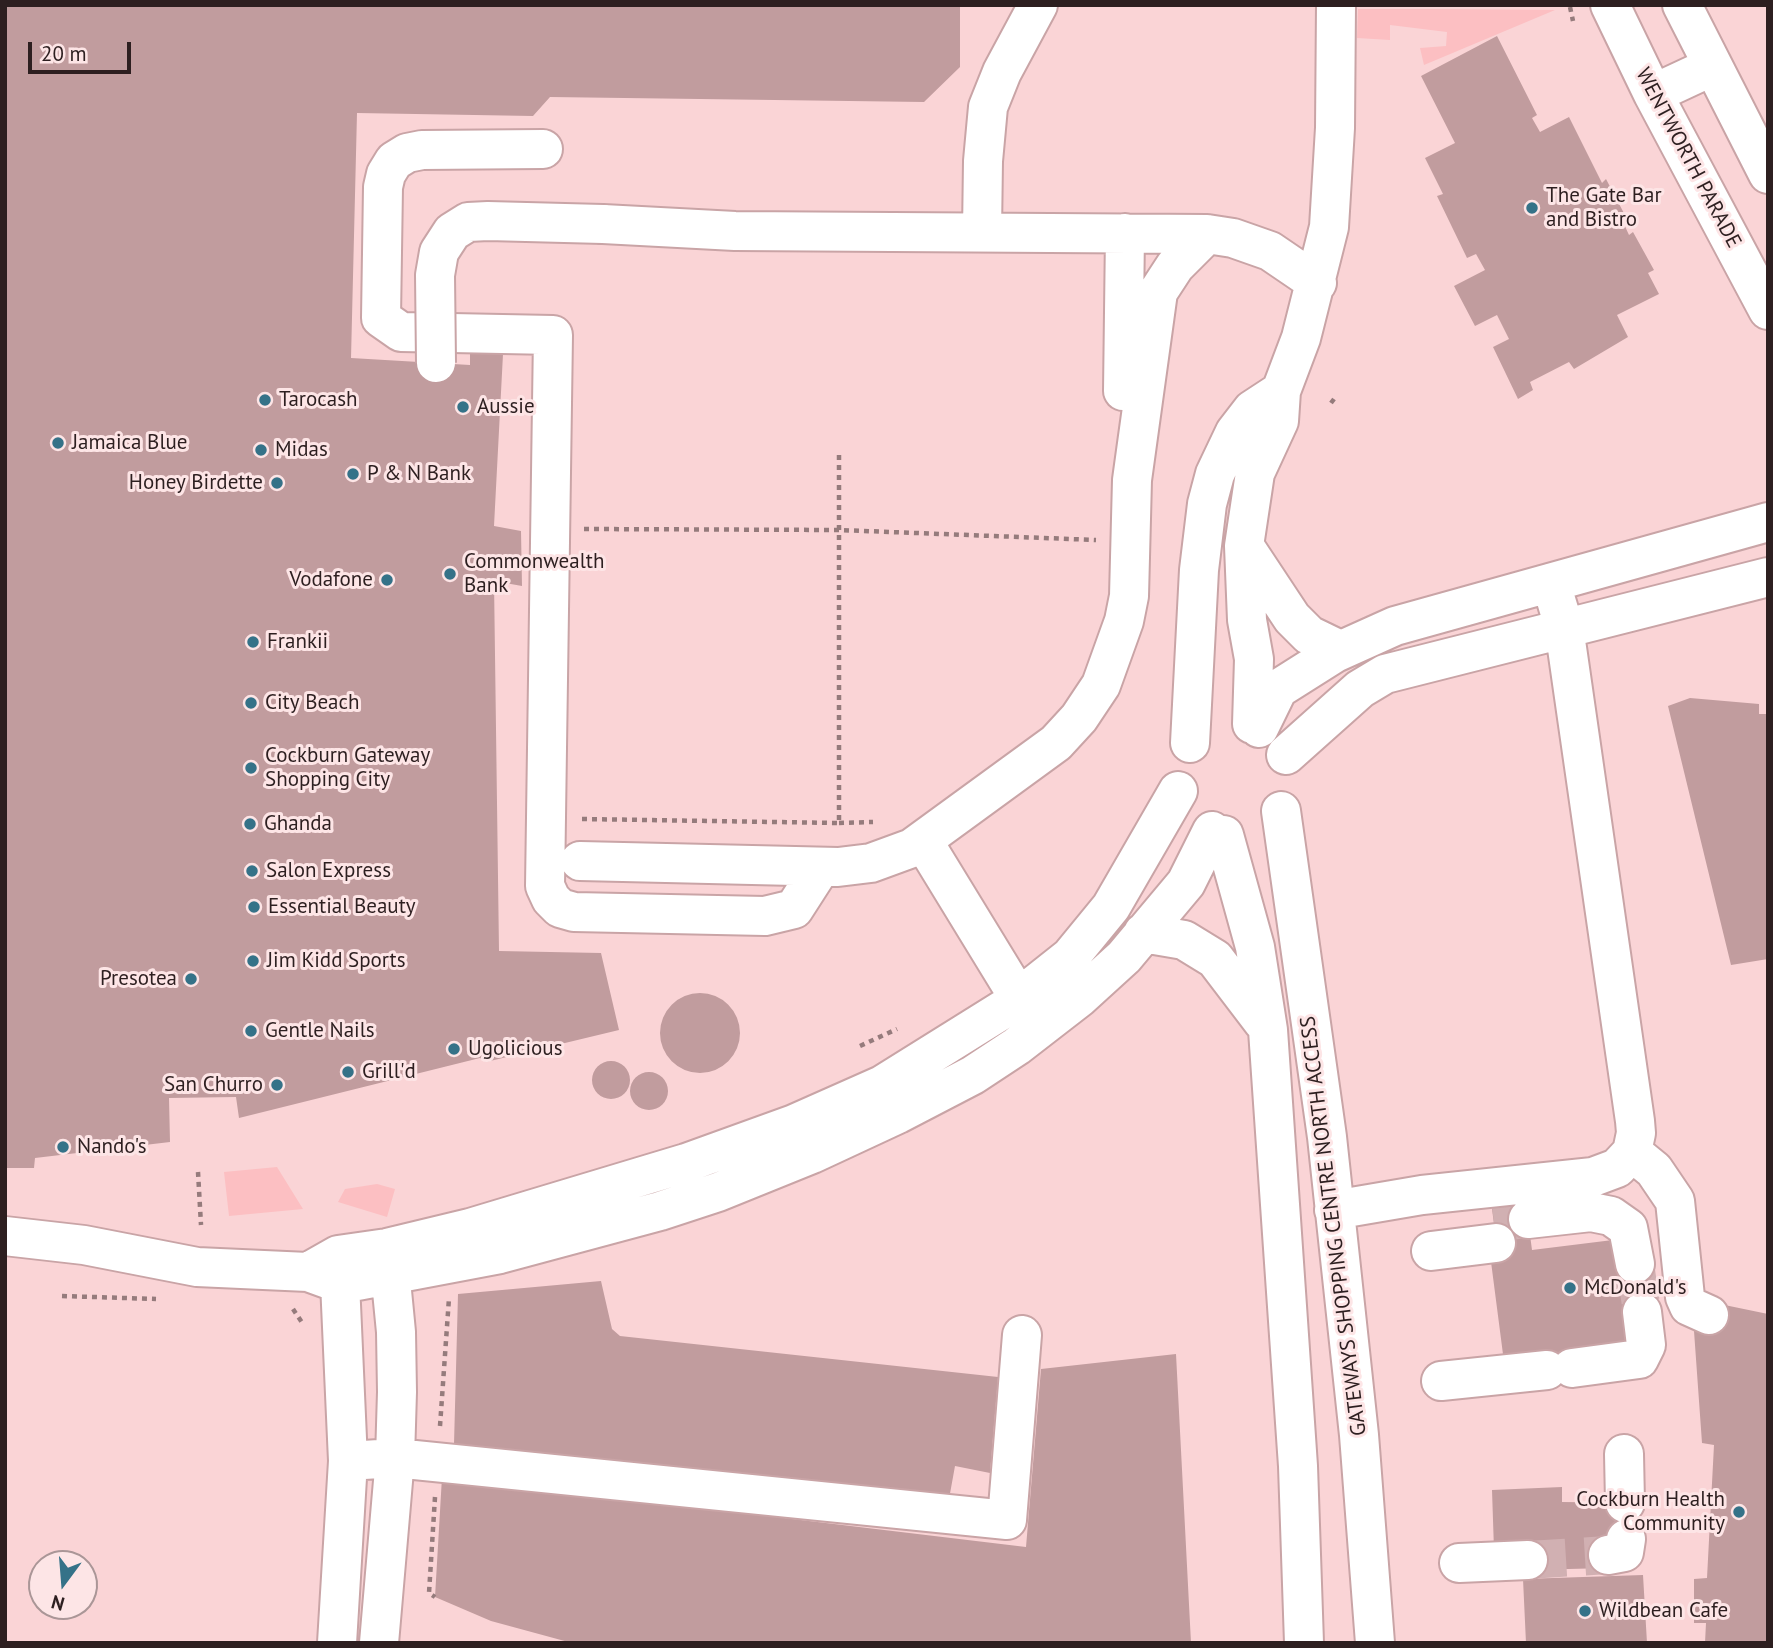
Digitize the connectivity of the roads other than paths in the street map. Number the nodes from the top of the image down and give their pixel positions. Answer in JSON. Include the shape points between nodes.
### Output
{"nodes":[{"id":1,"x":1038,"y":5,"type":"edge"},
{"id":2,"x":1336,"y":5,"type":"edge"},
{"id":3,"x":1610,"y":5,"type":"edge"},
{"id":4,"x":1682,"y":5,"type":"edge"},
{"id":5,"x":1713,"y":66,"type":"junction"},
{"id":6,"x":1653,"y":94,"type":"junction"},
{"id":7,"x":543,"y":149,"type":"dead end"},
{"id":8,"x":1768,"y":174,"type":"edge"},
{"id":9,"x":982,"y":232,"type":"junction"},
{"id":10,"x":1125,"y":233,"type":"junction"},
{"id":11,"x":1207,"y":234,"type":"junction"},
{"id":12,"x":1317,"y":283,"type":"junction"},
{"id":13,"x":1768,"y":310,"type":"edge"},
{"id":14,"x":436,"y":363,"type":"dead end"},
{"id":15,"x":1281,"y":391,"type":"junction"},
{"id":16,"x":1132,"y":480,"type":"junction"},
{"id":17,"x":1768,"y":522,"type":"edge"},
{"id":18,"x":1244,"y":546,"type":"junction"},
{"id":19,"x":1768,"y":577,"type":"edge"},
{"id":20,"x":1551,"y":583,"type":"junction"},
{"id":21,"x":1564,"y":627,"type":"junction"},
{"id":22,"x":1340,"y":650,"type":"junction"},
{"id":23,"x":1255,"y":726,"type":"junction"},
{"id":24,"x":1189,"y":743,"type":"junction"},
{"id":25,"x":1286,"y":755,"type":"junction"},
{"id":26,"x":1178,"y":791,"type":"junction"},
{"id":27,"x":1281,"y":811,"type":"junction"},
{"id":28,"x":1218,"y":833,"type":"junction"},
{"id":29,"x":923,"y":841,"type":"junction"},
{"id":30,"x":580,"y":861,"type":"dead end"},
{"id":31,"x":821,"y":867,"type":"junction"},
{"id":32,"x":1143,"y":933,"type":"junction"},
{"id":33,"x":1019,"y":998,"type":"junction"},
{"id":34,"x":1268,"y":1030,"type":"junction"},
{"id":35,"x":1632,"y":1152,"type":"junction"},
{"id":36,"x":1334,"y":1210,"type":"junction"},
{"id":37,"x":23,"y":1237,"type":"edge"},
{"id":38,"x":1430,"y":1241,"type":"dead end"},
{"id":39,"x":5,"y":1261,"type":"edge"},
{"id":40,"x":390,"y":1262,"type":"junction"},
{"id":41,"x":1635,"y":1264,"type":"tunnel mouth"},
{"id":42,"x":329,"y":1270,"type":"junction"},
{"id":43,"x":1642,"y":1312,"type":"tunnel mouth"},
{"id":44,"x":1709,"y":1315,"type":"dead end"},
{"id":45,"x":1022,"y":1335,"type":"dead end"},
{"id":46,"x":1441,"y":1381,"type":"dead end"},
{"id":47,"x":1624,"y":1454,"type":"dead end"},
{"id":48,"x":395,"y":1458,"type":"junction"},
{"id":49,"x":348,"y":1461,"type":"junction"},
{"id":50,"x":1620,"y":1532,"type":"dead end"},
{"id":51,"x":1528,"y":1560,"type":"tunnel mouth"},
{"id":52,"x":1459,"y":1563,"type":"dead end"},
{"id":53,"x":337,"y":1643,"type":"edge"},
{"id":54,"x":379,"y":1643,"type":"edge"},
{"id":55,"x":1304,"y":1643,"type":"edge"},
{"id":56,"x":1375,"y":1643,"type":"edge"}],
"edges":[{"from":1,"to":9,"type":"street","via":[[988,107]]},
{"from":2,"to":12,"type":"street","via":[[1332,192]]},
{"from":3,"to":6,"type":"street","name":"WENTWORTH PARADE"},
{"from":4,"to":5,"type":"street"},
{"from":5,"to":6,"type":"street"},
{"from":5,"to":8,"type":"street"},
{"from":6,"to":13,"type":"street","name":"WENTWORTH PARADE"},
{"from":7,"to":31,"type":"street","via":[[422,150],[394,161],[383,187],[381,318],[401,332],[553,335],[545,873],[551,899],[574,912],[765,916],[794,909]]},
{"from":9,"to":10,"type":"street"},
{"from":9,"to":14,"type":"street","bridge":true,"via":[[468,222],[452,232],[439,252]]},
{"from":10,"to":11,"type":"street"},
{"from":10,"to":16,"type":"street","via":[[1122,432]]},
{"from":11,"to":12,"type":"street","via":[[1269,251]]},
{"from":11,"to":16,"type":"street","via":[[1175,266],[1158,292]]},
{"from":12,"to":15,"type":"street"},
{"from":15,"to":18,"type":"street","via":[[1279,421],[1255,473]]},
{"from":15,"to":24,"type":"street","via":[[1252,410],[1235,432],[1207,504]]},
{"from":16,"to":29,"type":"street","via":[[1129,596],[1101,685],[1056,743]]},
{"from":17,"to":20,"type":"street"},
{"from":18,"to":22,"type":"street","via":[[1292,618],[1309,635]]},
{"from":18,"to":23,"type":"street"},
{"from":19,"to":21,"type":"street"},
{"from":20,"to":21,"type":"street"},
{"from":20,"to":22,"type":"street","via":[[1395,626]]},
{"from":21,"to":25,"type":"street","via":[[1385,674],[1360,689]]},
{"from":21,"to":35,"type":"street","via":[[1635,1121]]},
{"from":22,"to":23,"type":"street","via":[[1278,689]]},
{"from":23,"to":24,"type":"street","via":[[1223,723]]},
{"from":23,"to":25,"type":"street","via":[[1270,734]]},
{"from":24,"to":26,"type":"street","via":[[1178,768]]},
{"from":25,"to":27,"type":"street","via":[[1291,781]]},
{"from":26,"to":28,"type":"street","via":[[1192,817]]},
{"from":26,"to":33,"type":"street","via":[[1133,872],[1088,937]]},
{"from":27,"to":28,"type":"street","via":[[1256,831]]},
{"from":27,"to":36,"type":"street","name":"GATEWAYS SHOPPING CENTRE NORTH ACCESS"},
{"from":28,"to":32,"type":"street","via":[[1186,883]]},
{"from":28,"to":34,"type":"street","name":"GATEWAYS SHOPPING CENTRE NORTH ACCESS","via":[[1255,947]]},
{"from":29,"to":31,"type":"street","via":[[871,863]]},
{"from":29,"to":33,"type":"street"},
{"from":30,"to":31,"type":"street"},
{"from":32,"to":34,"type":"street","via":[[1184,940],[1215,960]]},
{"from":32,"to":40,"type":"street","via":[[1079,998],[1017,1046],[934,1096],[837,1143],[761,1176],[660,1211],[500,1254]]},
{"from":33,"to":40,"type":"street","via":[[882,1085],[794,1124]]},
{"from":34,"to":55,"type":"street","name":"GATEWAYS SHOPPING CENTRE NORTH ACCESS","via":[[1298,1466]]},
{"from":35,"to":36,"type":"street","via":[[1617,1168],[1593,1177],[1422,1195]]},
{"from":35,"to":44,"type":"street","via":[[1654,1170],[1675,1201],[1685,1297],[1689,1306]]},
{"from":36,"to":56,"type":"street","name":"GATEWAYS SHOPPING CENTRE NORTH ACCESS","via":[[1359,1435]]},
{"from":37,"to":39,"type":"street"},
{"from":37,"to":42,"type":"street","via":[[188,1266]]},
{"from":38,"to":41,"type":"street","via":[[1512,1231],[1572,1214],[1601,1212],[1620,1220],[1631,1236]]},
{"from":40,"to":42,"type":"street"},
{"from":40,"to":48,"type":"street","via":[[397,1332]]},
{"from":42,"to":49,"type":"street"},
{"from":43,"to":46,"type":"street","via":[[1646,1345],[1639,1359]]},
{"from":45,"to":48,"type":"street","via":[[1007,1520]]},
{"from":47,"to":50,"type":"street"},
{"from":48,"to":49,"type":"street"},
{"from":48,"to":54,"type":"street"},
{"from":49,"to":53,"type":"street"},
{"from":51,"to":52,"type":"street"}]}
